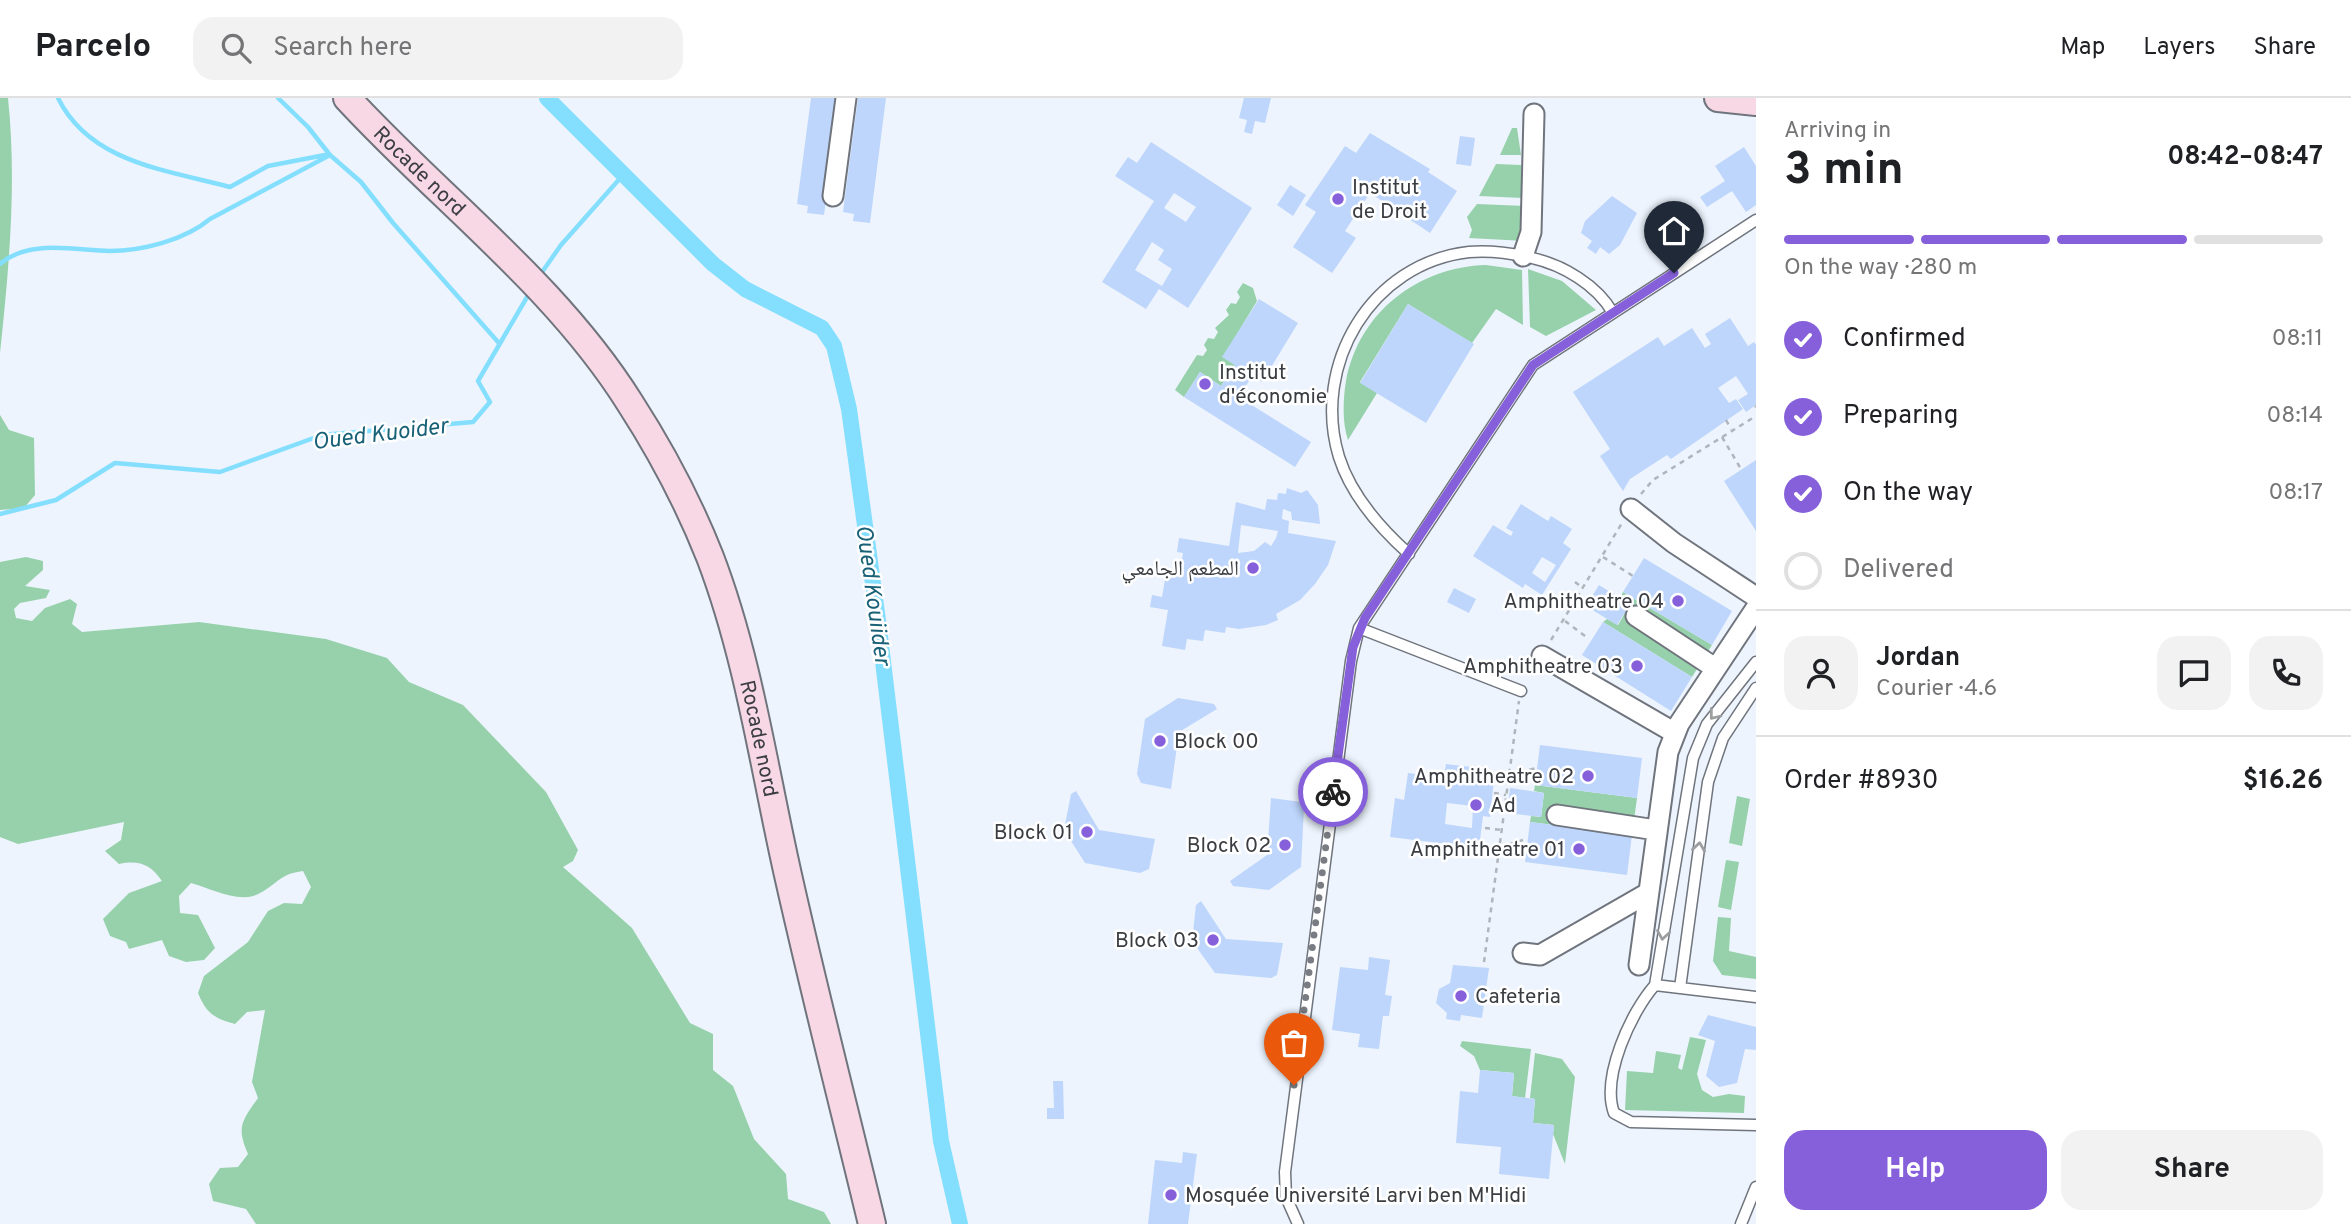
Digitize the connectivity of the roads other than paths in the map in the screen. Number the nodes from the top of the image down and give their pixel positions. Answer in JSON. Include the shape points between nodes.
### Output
{"nodes":[{"id":1,"x":846,"y":98,"type":"edge"},
{"id":2,"x":1718,"y":98,"type":"edge"},
{"id":3,"x":357,"y":101,"type":"edge"},
{"id":4,"x":1756,"y":102,"type":"edge"},
{"id":5,"x":1534,"y":114,"type":"dead end"},
{"id":6,"x":833,"y":196,"type":"dead end"},
{"id":7,"x":1756,"y":220,"type":"edge"},
{"id":8,"x":1523,"y":256,"type":"junction"},
{"id":9,"x":1613,"y":313,"type":"junction"},
{"id":10,"x":1631,"y":509,"type":"dead end"},
{"id":11,"x":1409,"y":554,"type":"junction"},
{"id":12,"x":1756,"y":597,"type":"edge"},
{"id":13,"x":1756,"y":608,"type":"edge"},
{"id":14,"x":1636,"y":616,"type":"dead end"},
{"id":15,"x":1359,"y":628,"type":"junction"},
{"id":16,"x":1542,"y":656,"type":"dead end"},
{"id":17,"x":1756,"y":662,"type":"edge"},
{"id":18,"x":1714,"y":668,"type":"junction"},
{"id":19,"x":1756,"y":688,"type":"edge"},
{"id":20,"x":1521,"y":691,"type":"dead end"},
{"id":21,"x":1675,"y":733,"type":"junction"},
{"id":22,"x":1557,"y":815,"type":"dead end"},
{"id":23,"x":1656,"y":830,"type":"junction"},
{"id":24,"x":1648,"y":893,"type":"junction"},
{"id":25,"x":1523,"y":953,"type":"dead end"},
{"id":26,"x":1639,"y":965,"type":"dead end"},
{"id":27,"x":1655,"y":985,"type":"junction"},
{"id":28,"x":1680,"y":988,"type":"junction"},
{"id":29,"x":1756,"y":997,"type":"edge"},
{"id":30,"x":1756,"y":1125,"type":"edge"},
{"id":31,"x":1756,"y":1187,"type":"edge"},
{"id":32,"x":872,"y":1224,"type":"edge"},
{"id":33,"x":1297,"y":1224,"type":"edge"},
{"id":34,"x":1741,"y":1224,"type":"edge"}],
"edges":[{"from":1,"to":6,"type":"street"},
{"from":2,"to":4,"type":"main road"},
{"from":3,"to":32,"type":"main road","name":"Rocade nord","via":[[592,349],[660,454],[709,555],[745,673],[788,876]]},
{"from":5,"to":8,"type":"street","via":[[1531,232]]},
{"from":7,"to":9,"type":"lane"},
{"from":8,"to":9,"type":"lane","via":[[1543,260],[1574,276],[1604,298]]},
{"from":8,"to":11,"type":"lane","via":[[1466,252],[1410,272],[1364,313],[1340,356],[1331,412],[1339,458],[1359,499]]},
{"from":9,"to":11,"type":"lane","via":[[1542,358],[1524,375]]},
{"from":10,"to":12,"type":"street"},
{"from":11,"to":15,"type":"lane"},
{"from":13,"to":18,"type":"street"},
{"from":14,"to":18,"type":"street"},
{"from":15,"to":20,"type":"lane"},
{"from":15,"to":33,"type":"lane","via":[[1349,674],[1285,1172],[1286,1197]]},
{"from":16,"to":21,"type":"street"},
{"from":17,"to":27,"type":"lane","one_way":true,"via":[[1707,724],[1693,758]]},
{"from":18,"to":21,"type":"street"},
{"from":28,"to":19,"type":"lane","one_way":true,"via":[[1708,782],[1723,738]]},
{"from":21,"to":23,"type":"street"},
{"from":22,"to":23,"type":"street"},
{"from":23,"to":24,"type":"street"},
{"from":24,"to":25,"type":"street","via":[[1539,955]]},
{"from":24,"to":26,"type":"street"},
{"from":27,"to":28,"type":"lane"},
{"from":27,"to":30,"type":"lane","via":[[1619,1052],[1611,1096],[1614,1112],[1636,1123]]},
{"from":28,"to":29,"type":"lane"},
{"from":31,"to":34,"type":"lane"}]}
